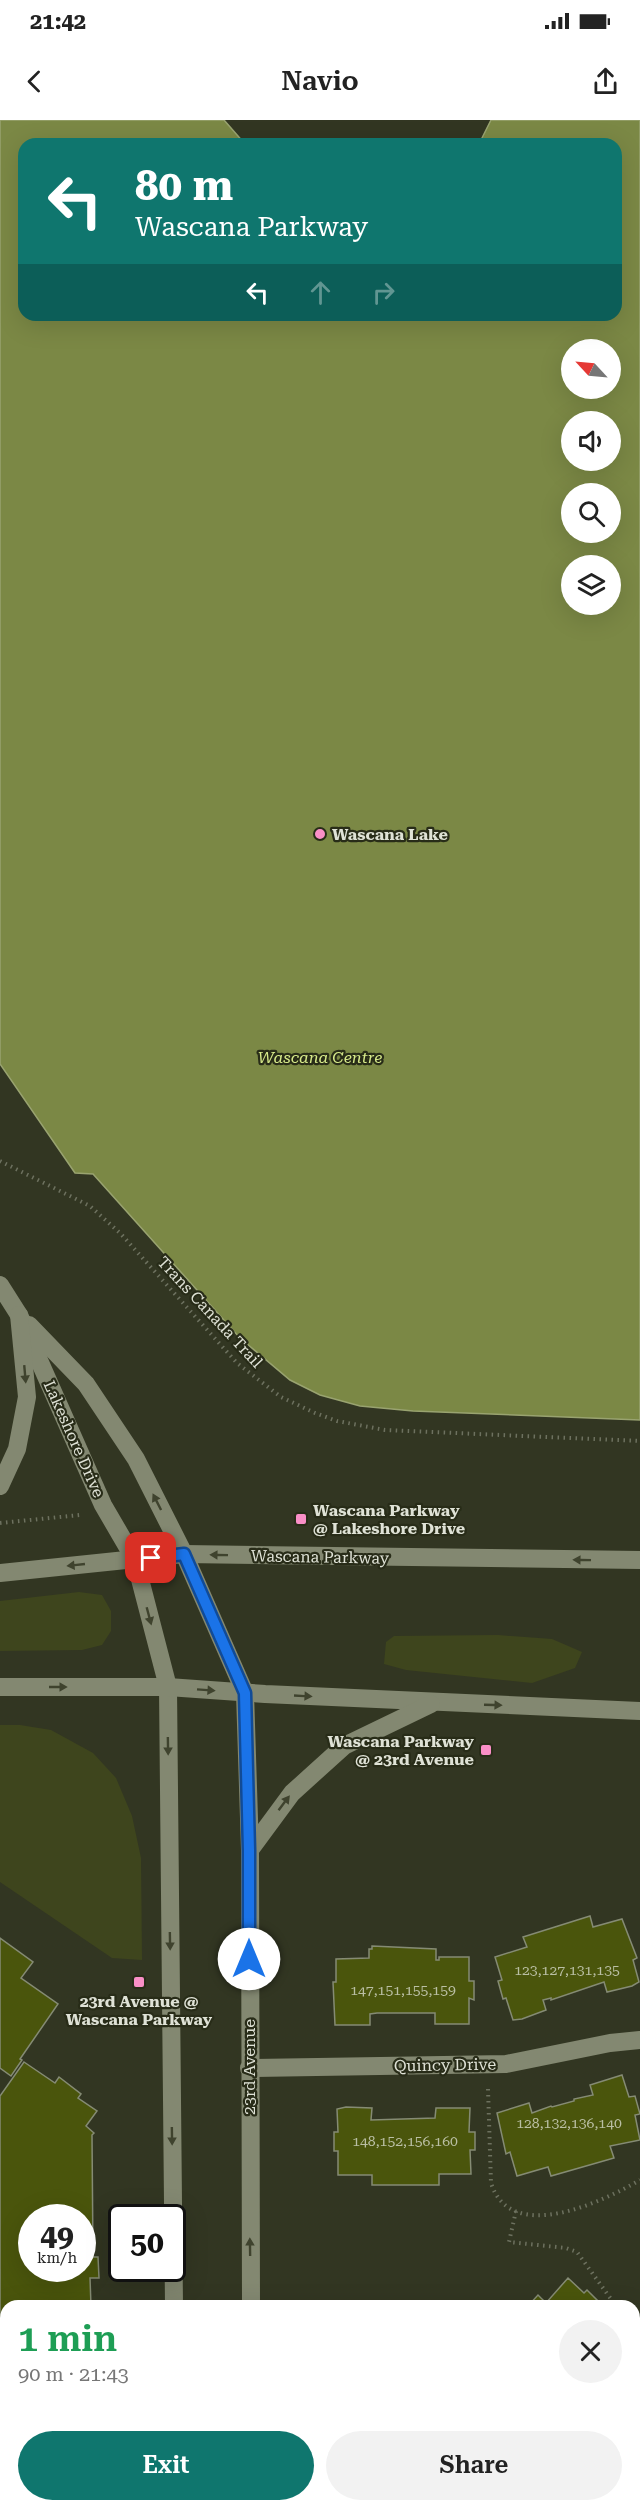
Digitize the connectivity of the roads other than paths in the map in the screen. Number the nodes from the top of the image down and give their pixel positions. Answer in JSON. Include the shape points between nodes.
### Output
{"nodes":[{"id":1,"x":0,"y":1286,"type":"edge"},
{"id":2,"x":19,"y":1315,"type":"junction"},
{"id":3,"x":0,"y":1486,"type":"edge"},
{"id":4,"x":184,"y":1554,"type":"junction"},
{"id":5,"x":135,"y":1560,"type":"junction"},
{"id":6,"x":640,"y":1560,"type":"edge"},
{"id":7,"x":0,"y":1573,"type":"edge"},
{"id":8,"x":0,"y":1687,"type":"edge"},
{"id":9,"x":168,"y":1687,"type":"junction"},
{"id":10,"x":245,"y":1693,"type":"junction"},
{"id":11,"x":435,"y":1702,"type":"junction"},
{"id":12,"x":640,"y":1711,"type":"edge"},
{"id":13,"x":249,"y":1850,"type":"junction"},
{"id":14,"x":640,"y":2040,"type":"edge"},
{"id":15,"x":249,"y":2067,"type":"junction"},
{"id":16,"x":174,"y":2300,"type":"edge"},
{"id":17,"x":251,"y":2300,"type":"edge"}],
"edges":[{"from":1,"to":2,"type":"main road","name":"Lakeshore Drive"},
{"from":2,"to":3,"type":"main road","one_way":true,"via":[[27,1397],[17,1449]]},
{"from":4,"to":2,"type":"main road","name":"Lakeshore Drive","one_way":true,"via":[[136,1459],[86,1384]]},
{"from":2,"to":5,"type":"main road","name":"Lakeshore Drive","via":[[103,1505]]},
{"from":4,"to":5,"type":"main road","name":"Wascana Parkway"},
{"from":6,"to":4,"type":"main road","name":"Wascana Parkway","one_way":true},
{"from":4,"to":10,"type":"main road","name":"23rd Avenue"},
{"from":5,"to":7,"type":"main road","name":"Wascana Parkway","one_way":true},
{"from":5,"to":9,"type":"main road","one_way":true},
{"from":8,"to":9,"type":"main road","one_way":true},
{"from":9,"to":10,"type":"main road","one_way":true},
{"from":9,"to":16,"type":"main road","one_way":true},
{"from":10,"to":11,"type":"main road","one_way":true},
{"from":10,"to":13,"type":"main road","name":"23rd Avenue"},
{"from":11,"to":12,"type":"main road","one_way":true},
{"from":13,"to":11,"type":"main road","one_way":true,"via":[[292,1793],[344,1746]]},
{"from":13,"to":15,"type":"main road","name":"23rd Avenue"},
{"from":14,"to":15,"type":"main road","name":"Quincy Drive","via":[[506,2064]]},
{"from":17,"to":15,"type":"main road","name":"23rd Avenue","one_way":true}]}
